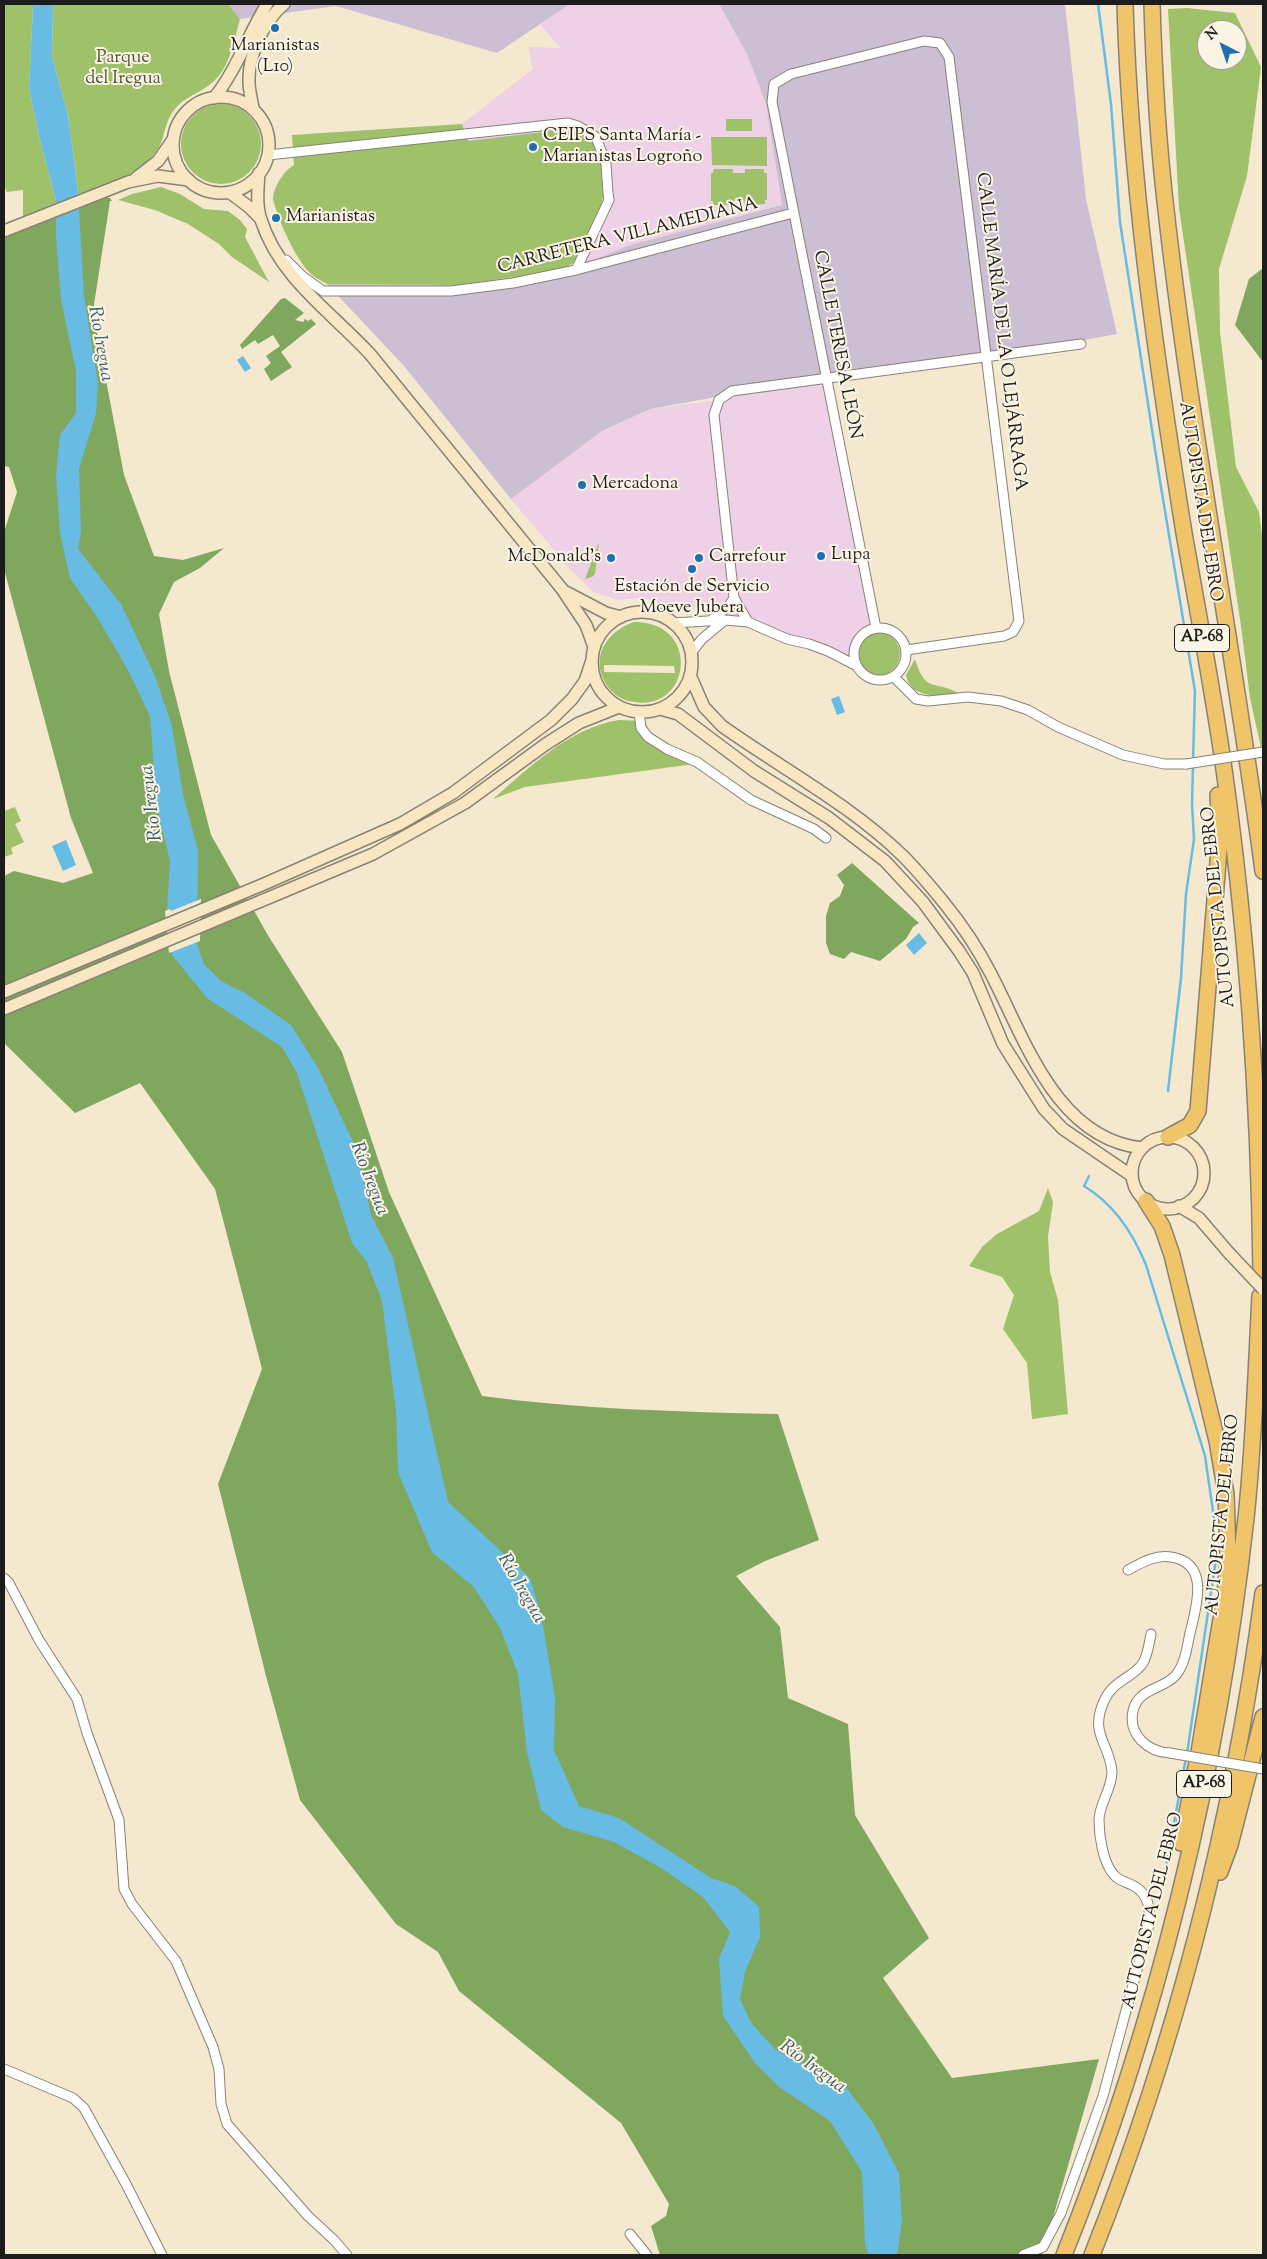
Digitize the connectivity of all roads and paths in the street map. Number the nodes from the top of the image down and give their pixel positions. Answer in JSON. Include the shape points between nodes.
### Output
{"nodes":[{"id":1,"x":267,"y":4,"type":"edge"},
{"id":2,"x":284,"y":4,"type":"edge"},
{"id":3,"x":1125,"y":4,"type":"edge"},
{"id":4,"x":1152,"y":4,"type":"edge"},
{"id":5,"x":940,"y":43,"type":"joint"},
{"id":6,"x":214,"y":98,"type":"junction"},
{"id":7,"x":253,"y":109,"type":"junction"},
{"id":8,"x":174,"y":138,"type":"junction"},
{"id":9,"x":268,"y":156,"type":"junction"},
{"id":10,"x":259,"y":174,"type":"junction"},
{"id":11,"x":189,"y":180,"type":"junction"},
{"id":12,"x":128,"y":182,"type":"junction"},
{"id":13,"x":229,"y":192,"type":"junction"},
{"id":14,"x":793,"y":213,"type":"junction"},
{"id":15,"x":261,"y":219,"type":"junction"},
{"id":16,"x":4,"y":231,"type":"edge"},
{"id":17,"x":275,"y":249,"type":"junction"},
{"id":18,"x":576,"y":270,"type":"junction"},
{"id":19,"x":1081,"y":344,"type":"dead end"},
{"id":20,"x":987,"y":358,"type":"junction"},
{"id":21,"x":826,"y":377,"type":"junction"},
{"id":22,"x":1184,"y":533,"type":"junction"},
{"id":23,"x":562,"y":589,"type":"junction"},
{"id":24,"x":734,"y":598,"type":"junction"},
{"id":25,"x":621,"y":617,"type":"junction"},
{"id":26,"x":711,"y":620,"type":"junction"},
{"id":27,"x":725,"y":620,"type":"junction"},
{"id":28,"x":748,"y":622,"type":"junction"},
{"id":29,"x":672,"y":623,"type":"junction"},
{"id":30,"x":876,"y":628,"type":"junction"},
{"id":31,"x":856,"y":646,"type":"junction"},
{"id":32,"x":1230,"y":646,"type":"junction"},
{"id":33,"x":594,"y":647,"type":"junction"},
{"id":34,"x":906,"y":650,"type":"junction"},
{"id":35,"x":691,"y":653,"type":"junction"},
{"id":36,"x":841,"y":657,"type":"junction"},
{"id":37,"x":592,"y":660,"type":"junction"},
{"id":38,"x":857,"y":666,"type":"junction"},
{"id":39,"x":690,"y":675,"type":"junction"},
{"id":40,"x":894,"y":677,"type":"junction"},
{"id":41,"x":619,"y":707,"type":"junction"},
{"id":42,"x":660,"y":709,"type":"junction"},
{"id":43,"x":639,"y":712,"type":"junction"},
{"id":44,"x":1263,"y":752,"type":"edge"},
{"id":45,"x":1263,"y":830,"type":"edge"},
{"id":46,"x":826,"y":838,"type":"dead end"},
{"id":47,"x":1263,"y":872,"type":"edge"},
{"id":48,"x":4,"y":992,"type":"edge"},
{"id":49,"x":4,"y":1009,"type":"edge"},
{"id":50,"x":1168,"y":1137,"type":"junction"},
{"id":51,"x":1142,"y":1148,"type":"junction"},
{"id":52,"x":1132,"y":1176,"type":"junction"},
{"id":53,"x":1193,"y":1197,"type":"junction"},
{"id":54,"x":1146,"y":1201,"type":"junction"},
{"id":55,"x":1179,"y":1206,"type":"junction"},
{"id":56,"x":1199,"y":1218,"type":"junction"},
{"id":57,"x":1261,"y":1274,"type":"dead end"},
{"id":58,"x":1262,"y":1292,"type":"edge"},
{"id":59,"x":1128,"y":1570,"type":"dead end"},
{"id":60,"x":4,"y":1578,"type":"edge"},
{"id":61,"x":1263,"y":1593,"type":"edge"},
{"id":62,"x":1151,"y":1634,"type":"dead end"},
{"id":63,"x":1263,"y":1717,"type":"edge"},
{"id":64,"x":1263,"y":1770,"type":"edge"},
{"id":65,"x":4,"y":2069,"type":"edge"},
{"id":66,"x":1121,"y":2097,"type":"junction"},
{"id":67,"x":1145,"y":2109,"type":"junction"},
{"id":68,"x":630,"y":2234,"type":"dead end"},
{"id":69,"x":162,"y":2255,"type":"edge"},
{"id":70,"x":347,"y":2255,"type":"edge"},
{"id":71,"x":647,"y":2255,"type":"edge"},
{"id":72,"x":1023,"y":2255,"type":"edge"},
{"id":73,"x":1064,"y":2255,"type":"edge"},
{"id":74,"x":1092,"y":2255,"type":"edge"}],
"edges":[{"from":1,"to":6,"type":"main road","via":[[250,31],[229,78]]},
{"from":2,"to":7,"type":"main road","via":[[265,27],[252,58],[249,80]]},
{"from":3,"to":22,"type":"highway","name":"AUTOPISTA DEL EBRO","number":"AP-68","via":[[1142,238]]},
{"from":4,"to":32,"type":"highway","name":"AUTOPISTA DEL EBRO","number":"AP-68","via":[[1165,208]]},
{"from":5,"to":14,"type":"street","name":"CALLE TERESA LEÓN","via":[[924,41],[788,76],[774,84],[772,102]]},
{"from":5,"to":20,"type":"street","name":"CALLE MARÍA DE LA O LEJÁRRAGA","via":[[948,57]]},
{"from":6,"to":7,"type":"main road","via":[[235,99]]},
{"from":6,"to":8,"type":"main road","via":[[192,107],[177,126]]},
{"from":7,"to":9,"type":"main road","via":[[267,130]]},
{"from":8,"to":11,"type":"main road","via":[[176,161]]},
{"from":8,"to":12,"type":"main road","via":[[149,170]]},
{"from":9,"to":10,"type":"main road"},
{"from":9,"to":18,"type":"street","via":[[568,123],[578,126],[596,137],[606,164],[609,200]]},
{"from":10,"to":13,"type":"main road","via":[[246,186]]},
{"from":10,"to":15,"type":"main road"},
{"from":11,"to":12,"type":"main road","via":[[158,176]]},
{"from":11,"to":13,"type":"main road","via":[[209,191]]},
{"from":12,"to":16,"type":"main road"},
{"from":13,"to":15,"type":"main road"},
{"from":14,"to":18,"type":"street","name":"CARRETERA VILLAMEDIANA"},
{"from":14,"to":21,"type":"street","name":"CALLE TERESA LEÓN"},
{"from":15,"to":17,"type":"main road"},
{"from":17,"to":18,"type":"street","name":"CARRETERA VILLAMEDIANA","via":[[302,276],[324,291],[451,292],[513,284]]},
{"from":17,"to":23,"type":"main road","via":[[307,294],[370,354]]},
{"from":19,"to":20,"type":"street"},
{"from":20,"to":21,"type":"street"},
{"from":20,"to":34,"type":"street","name":"CALLE MARÍA DE LA O LEJÁRRAGA","via":[[1020,612],[1016,628],[1004,636]]},
{"from":21,"to":24,"type":"street","via":[[732,391],[718,400],[714,415]]},
{"from":21,"to":30,"type":"street","name":"CALLE TERESA LEÓN"},
{"from":22,"to":50,"type":"highway","via":[[1215,761],[1220,837],[1198,1111],[1190,1125]]},
{"from":22,"to":57,"type":"highway","name":"AUTOPISTA DEL EBRO","number":"AP-68","via":[[1222,755],[1244,942],[1258,1126]]},
{"from":23,"to":25,"type":"main road","via":[[606,613]]},
{"from":23,"to":33,"type":"main road","via":[[586,624]]},
{"from":24,"to":26,"type":"street"},
{"from":24,"to":28,"type":"street"},
{"from":25,"to":29,"type":"main road","via":[[645,613]]},
{"from":25,"to":33,"type":"main road","via":[[607,626]]},
{"from":26,"to":27,"type":"street"},
{"from":26,"to":29,"type":"street"},
{"from":27,"to":28,"type":"street"},
{"from":27,"to":35,"type":"street"},
{"from":28,"to":36,"type":"street"},
{"from":29,"to":35,"type":"main road","via":[[684,636]]},
{"from":30,"to":31,"type":"street","via":[[862,636]]},
{"from":30,"to":34,"type":"street","via":[[892,631]]},
{"from":31,"to":36,"type":"street"},
{"from":31,"to":38,"type":"street","via":[[854,658]]},
{"from":32,"to":45,"type":"highway"},
{"from":32,"to":47,"type":"highway","name":"AUTOPISTA DEL EBRO","number":"AP-68"},
{"from":33,"to":37,"type":"main road"},
{"from":34,"to":40,"type":"street","via":[[904,662]]},
{"from":35,"to":39,"type":"main road"},
{"from":36,"to":38,"type":"street"},
{"from":37,"to":41,"type":"main road","via":[[596,683]]},
{"from":37,"to":48,"type":"main road","via":[[585,681],[551,720],[453,793],[370,838]]},
{"from":38,"to":40,"type":"street","via":[[875,680]]},
{"from":39,"to":42,"type":"main road","via":[[682,692]]},
{"from":39,"to":51,"type":"main road","via":[[704,707],[722,726],[852,815],[903,856],[968,935],[1033,1060],[1056,1096],[1105,1138],[1121,1145]]},
{"from":40,"to":44,"type":"street","bridge":true,"via":[[916,699],[968,697],[1001,701],[1028,710],[1123,754],[1164,764],[1186,764]]},
{"from":41,"to":43,"type":"main road"},
{"from":41,"to":49,"type":"main road","via":[[580,723],[466,803],[373,854]]},
{"from":42,"to":43,"type":"main road"},
{"from":42,"to":52,"type":"main road","via":[[678,714],[754,771],[829,818],[885,861],[923,902],[959,951],[1004,1044],[1044,1109],[1063,1129]]},
{"from":43,"to":46,"type":"street","via":[[641,728],[667,749],[697,762],[752,800],[814,829]]},
{"from":50,"to":51,"type":"main road","via":[[1154,1140]]},
{"from":50,"to":53,"type":"main road","via":[[1188,1143],[1201,1160],[1202,1181]]},
{"from":51,"to":52,"type":"main road","via":[[1134,1159]]},
{"from":52,"to":54,"type":"main road","via":[[1137,1191]]},
{"from":53,"to":55,"type":"main road"},
{"from":53,"to":56,"type":"main road"},
{"from":54,"to":55,"type":"main road","via":[[1164,1208]]},
{"from":54,"to":66,"type":"highway","via":[[1167,1240],[1215,1432],[1226,1494],[1228,1561],[1215,1662],[1191,1795]]},
{"from":55,"to":56,"type":"main road"},
{"from":56,"to":58,"type":"main road","bridge":true},
{"from":58,"to":66,"type":"highway","name":"AUTOPISTA DEL EBRO","number":"AP-68","via":[[1246,1516],[1224,1676],[1204,1786],[1174,1919]]},
{"from":59,"to":64,"type":"street","bridge":true,"via":[[1147,1560],[1175,1557],[1189,1565],[1197,1579],[1199,1593],[1179,1671],[1168,1682],[1144,1693],[1133,1710],[1132,1725],[1136,1736],[1148,1746],[1170,1753]]},
{"from":60,"to":70,"type":"street","via":[[77,1699],[120,1820],[124,1889],[176,1960],[213,2047],[227,2124]]},
{"from":61,"to":67,"type":"highway","number":"AP-68","via":[[1241,1734],[1211,1876],[1190,1961]]},
{"from":62,"to":72,"type":"street","via":[[1143,1663],[1108,1694],[1101,1709],[1099,1727],[1112,1775],[1099,1821],[1108,1867],[1114,1875],[1136,1887],[1146,1900],[1150,1914],[1148,1929],[1104,2096],[1061,2213],[1043,2247]]},
{"from":63,"to":67,"type":"highway","via":[[1230,1845]]},
{"from":65,"to":69,"type":"street","via":[[73,2098],[84,2108]]},
{"from":66,"to":73,"type":"highway","name":"AUTOPISTA DEL EBRO","number":"AP-68"},
{"from":67,"to":74,"type":"highway","number":"AP-68"},
{"from":68,"to":71,"type":"street"}]}
